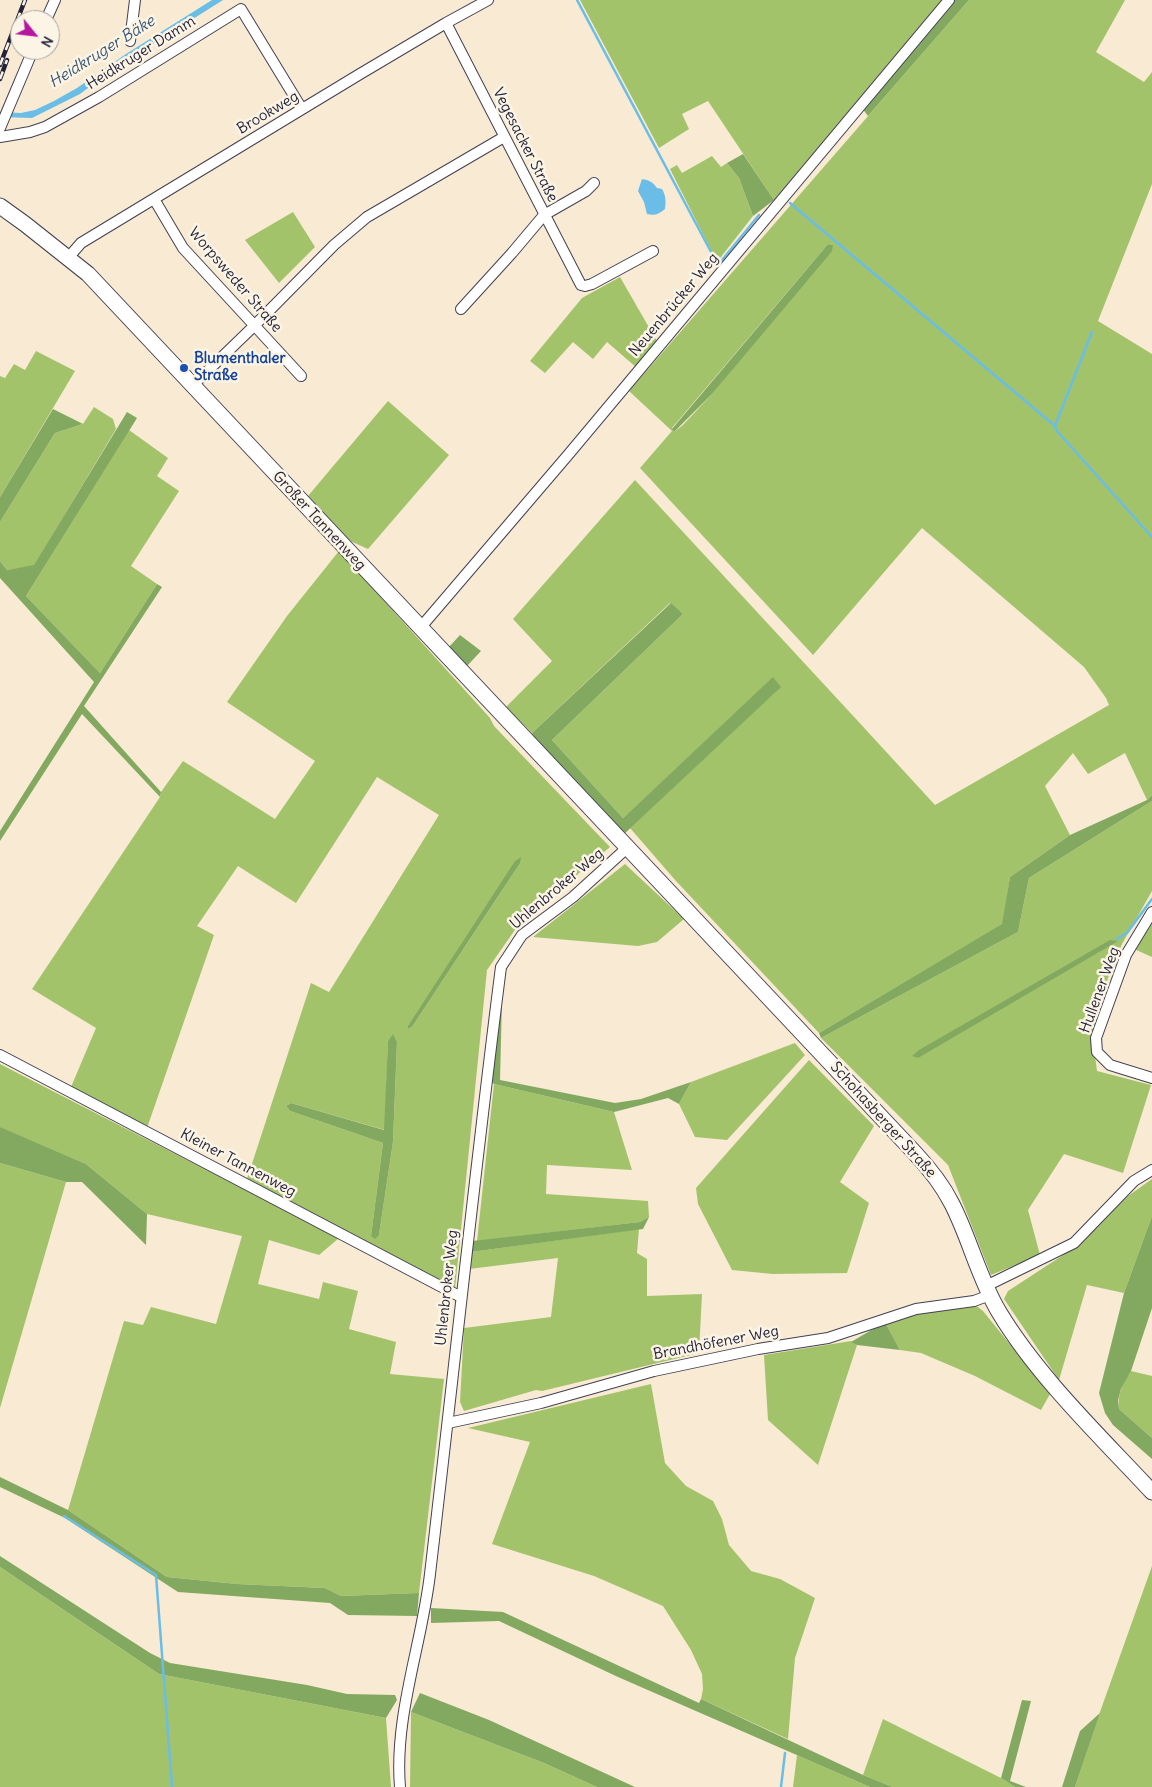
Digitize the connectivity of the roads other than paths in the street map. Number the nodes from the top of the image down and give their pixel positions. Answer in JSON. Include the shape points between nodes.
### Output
{"nodes":[{"id":1,"x":135,"y":0,"type":"edge"},
{"id":2,"x":488,"y":0,"type":"edge"},
{"id":3,"x":949,"y":0,"type":"edge"},
{"id":4,"x":446,"y":23,"type":"junction"},
{"id":5,"x":130,"y":41,"type":"dead end"},
{"id":6,"x":30,"y":60,"type":"edge"},
{"id":7,"x":302,"y":110,"type":"junction"},
{"id":8,"x":0,"y":128,"type":"edge"},
{"id":9,"x":0,"y":137,"type":"edge"},
{"id":10,"x":504,"y":137,"type":"junction"},
{"id":11,"x":594,"y":183,"type":"dead end"},
{"id":12,"x":154,"y":199,"type":"junction"},
{"id":13,"x":0,"y":206,"type":"edge"},
{"id":14,"x":544,"y":215,"type":"junction"},
{"id":15,"x":653,"y":251,"type":"dead end"},
{"id":16,"x":68,"y":258,"type":"junction"},
{"id":17,"x":461,"y":309,"type":"dead end"},
{"id":18,"x":254,"y":326,"type":"junction"},
{"id":19,"x":301,"y":376,"type":"dead end"},
{"id":20,"x":193,"y":385,"type":"junction"},
{"id":21,"x":421,"y":627,"type":"junction"},
{"id":22,"x":628,"y":847,"type":"junction"},
{"id":23,"x":1152,"y":912,"type":"edge"},
{"id":24,"x":0,"y":1055,"type":"edge"},
{"id":25,"x":1152,"y":1078,"type":"edge"},
{"id":26,"x":1152,"y":1170,"type":"edge"},
{"id":27,"x":988,"y":1290,"type":"junction"},
{"id":28,"x":461,"y":1297,"type":"junction"},
{"id":29,"x":448,"y":1423,"type":"junction"},
{"id":30,"x":1152,"y":1492,"type":"edge"},
{"id":31,"x":400,"y":1787,"type":"edge"}],
"edges":[{"from":1,"to":5,"type":"street"},
{"from":2,"to":4,"type":"street","name":"Brookweg"},
{"from":3,"to":21,"type":"street","name":"Neuenbrücker Weg"},
{"from":4,"to":7,"type":"street","name":"Brookweg"},
{"from":4,"to":10,"type":"street","name":"Vegesacker Straße"},
{"from":6,"to":8,"type":"street"},
{"from":7,"to":9,"type":"street","name":"Heidkruger Damm","via":[[241,9],[52,123],[30,132]]},
{"from":7,"to":12,"type":"street","name":"Brookweg"},
{"from":10,"to":14,"type":"street","name":"Vegesacker Straße"},
{"from":10,"to":18,"type":"street","via":[[367,218],[334,245]]},
{"from":11,"to":14,"type":"street"},
{"from":12,"to":16,"type":"street","name":"Brookweg","via":[[81,243]]},
{"from":12,"to":18,"type":"street","name":"Worpsweder Straße","via":[[183,248]]},
{"from":13,"to":16,"type":"street","name":"Großer Tannenweg"},
{"from":14,"to":15,"type":"street","name":"Vegesacker Straße","via":[[581,285],[592,284]]},
{"from":14,"to":17,"type":"street"},
{"from":16,"to":20,"type":"street","name":"Großer Tannenweg","via":[[88,274]]},
{"from":18,"to":19,"type":"street","name":"Worpsweder Straße"},
{"from":18,"to":20,"type":"street"},
{"from":20,"to":21,"type":"street","name":"Großer Tannenweg"},
{"from":21,"to":22,"type":"street","name":"Großer Tannenweg"},
{"from":22,"to":27,"type":"street","name":"Schohasberger Straße","via":[[936,1176],[952,1204]]},
{"from":22,"to":28,"type":"street","name":"Uhlenbroker Weg","via":[[573,897],[522,936],[501,967]]},
{"from":23,"to":25,"type":"street","name":"Hullener Weg","via":[[1126,956],[1096,1038],[1097,1052],[1110,1065]]},
{"from":24,"to":28,"type":"street","name":"Kleiner Tannenweg"},
{"from":26,"to":27,"type":"street","name":"Brandhöfener Weg","via":[[1134,1181],[1074,1242]]},
{"from":27,"to":29,"type":"street","name":"Brandhöfener Weg","via":[[974,1301],[916,1309],[828,1338],[654,1371],[541,1403]]},
{"from":27,"to":30,"type":"street","name":"Schohasberger Straße","via":[[1013,1334],[1035,1363]]},
{"from":28,"to":29,"type":"street","name":"Uhlenbroker Weg"},
{"from":29,"to":31,"type":"street","name":"Uhlenbroker Weg","via":[[426,1607],[407,1694]]}]}
